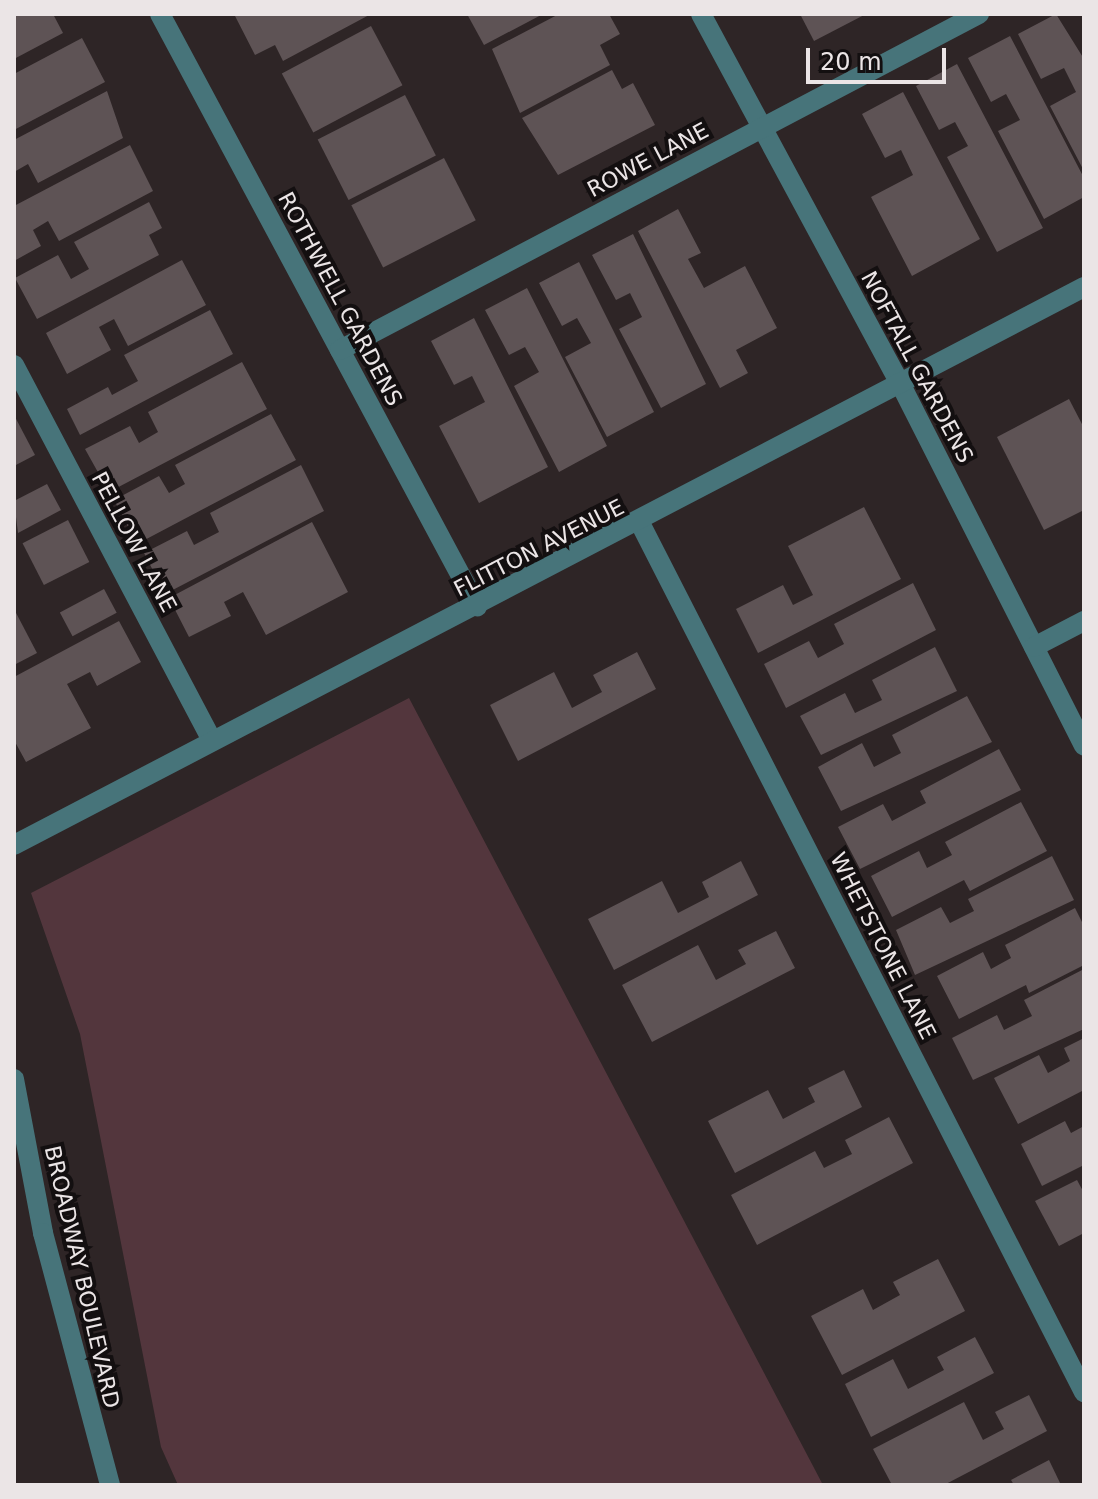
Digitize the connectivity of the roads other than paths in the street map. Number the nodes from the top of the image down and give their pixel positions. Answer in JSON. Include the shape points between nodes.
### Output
{"nodes":[{"id":1,"x":160,"y":14,"type":"edge"},
{"id":2,"x":701,"y":14,"type":"edge"},
{"id":3,"x":979,"y":14,"type":"edge"},
{"id":4,"x":760,"y":128,"type":"junction"},
{"id":5,"x":1084,"y":287,"type":"edge"},
{"id":6,"x":340,"y":350,"type":"junction"},
{"id":7,"x":14,"y":365,"type":"edge"},
{"id":8,"x":902,"y":387,"type":"junction"},
{"id":9,"x":640,"y":523,"type":"junction"},
{"id":10,"x":477,"y":606,"type":"junction"},
{"id":11,"x":1084,"y":621,"type":"edge"},
{"id":12,"x":1034,"y":647,"type":"junction"},
{"id":13,"x":212,"y":741,"type":"junction"},
{"id":14,"x":1084,"y":746,"type":"edge"},
{"id":15,"x":14,"y":845,"type":"edge"},
{"id":16,"x":14,"y":1079,"type":"edge"},
{"id":17,"x":1084,"y":1392,"type":"edge"},
{"id":18,"x":110,"y":1485,"type":"edge"}],
"edges":[{"from":1,"to":6,"type":"street","name":"ROTHWELL GARDENS"},
{"from":2,"to":4,"type":"street","name":"NOFTALL GARDENS"},
{"from":3,"to":4,"type":"street","name":"ROWE LANE"},
{"from":4,"to":6,"type":"street","name":"ROWE LANE"},
{"from":4,"to":8,"type":"street","name":"NOFTALL GARDENS"},
{"from":5,"to":8,"type":"street","name":"FLITTON AVENUE"},
{"from":6,"to":10,"type":"street","name":"ROTHWELL GARDENS"},
{"from":7,"to":13,"type":"street","name":"PELLOW LANE"},
{"from":8,"to":9,"type":"street","name":"FLITTON AVENUE"},
{"from":8,"to":12,"type":"street","name":"NOFTALL GARDENS"},
{"from":9,"to":10,"type":"street","name":"FLITTON AVENUE"},
{"from":9,"to":17,"type":"street","name":"WHETSTONE LANE"},
{"from":10,"to":13,"type":"street","name":"FLITTON AVENUE"},
{"from":11,"to":12,"type":"street"},
{"from":12,"to":14,"type":"street","name":"NOFTALL GARDENS"},
{"from":13,"to":15,"type":"street","name":"FLITTON AVENUE"},
{"from":16,"to":18,"type":"street","name":"BROADWAY BOULEVARD","via":[[43,1233]]}]}
